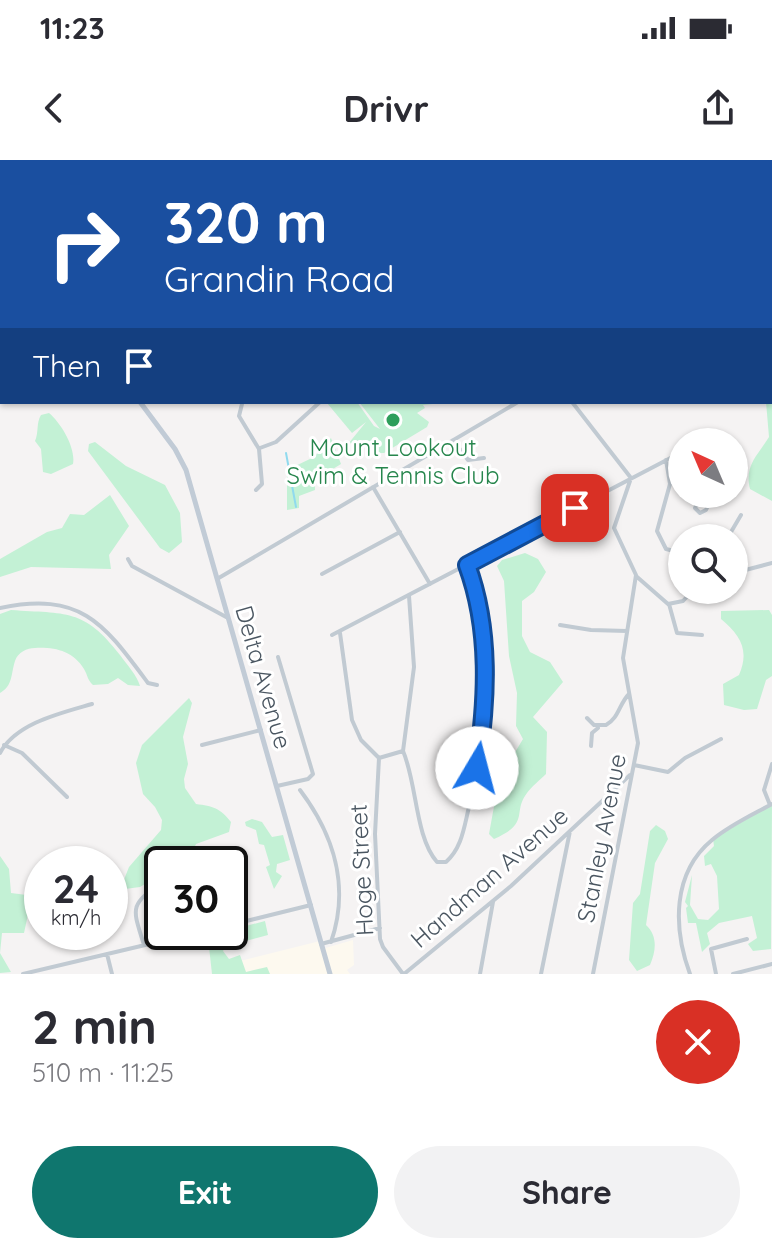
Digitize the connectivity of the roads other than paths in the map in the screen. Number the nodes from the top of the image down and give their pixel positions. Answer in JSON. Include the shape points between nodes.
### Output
{"nodes":[{"id":1,"x":141,"y":404,"type":"edge"},
{"id":2,"x":242,"y":404,"type":"edge"},
{"id":3,"x":318,"y":404,"type":"edge"},
{"id":4,"x":503,"y":404,"type":"edge"},
{"id":5,"x":514,"y":404,"type":"edge"},
{"id":6,"x":574,"y":404,"type":"edge"},
{"id":7,"x":505,"y":409,"type":"junction"},
{"id":8,"x":453,"y":440,"type":"junction"},
{"id":9,"x":259,"y":449,"type":"junction"},
{"id":10,"x":484,"y":458,"type":"dead end"},
{"id":11,"x":666,"y":460,"type":"joint"},
{"id":12,"x":631,"y":478,"type":"junction"},
{"id":13,"x":373,"y":487,"type":"junction"},
{"id":14,"x":256,"y":490,"type":"dead end"},
{"id":15,"x":741,"y":515,"type":"dead end"},
{"id":16,"x":736,"y":524,"type":"edge"},
{"id":17,"x":400,"y":532,"type":"junction"},
{"id":18,"x":668,"y":550,"type":"edge"},
{"id":19,"x":128,"y":559,"type":"dead end"},
{"id":20,"x":772,"y":563,"type":"edge"},
{"id":21,"x":467,"y":565,"type":"junction"},
{"id":22,"x":748,"y":569,"type":"edge"},
{"id":23,"x":322,"y":574,"type":"dead end"},
{"id":24,"x":636,"y":575,"type":"junction"},
{"id":25,"x":217,"y":579,"type":"junction"},
{"id":26,"x":430,"y":584,"type":"junction"},
{"id":27,"x":409,"y":596,"type":"junction"},
{"id":28,"x":668,"y":603,"type":"edge"},
{"id":29,"x":669,"y":604,"type":"edge"},
{"id":30,"x":0,"y":608,"type":"edge"},
{"id":31,"x":228,"y":618,"type":"junction"},
{"id":32,"x":560,"y":625,"type":"dead end"},
{"id":33,"x":627,"y":631,"type":"junction"},
{"id":34,"x":340,"y":633,"type":"junction"},
{"id":35,"x":332,"y":635,"type":"dead end"},
{"id":36,"x":702,"y":635,"type":"dead end"},
{"id":37,"x":278,"y":657,"type":"dead end"},
{"id":38,"x":157,"y":685,"type":"dead end"},
{"id":39,"x":629,"y":694,"type":"junction"},
{"id":40,"x":92,"y":704,"type":"dead end"},
{"id":41,"x":587,"y":718,"type":"dead end"},
{"id":42,"x":601,"y":727,"type":"junction"},
{"id":43,"x":261,"y":730,"type":"junction"},
{"id":44,"x":721,"y":739,"type":"dead end"},
{"id":45,"x":4,"y":745,"type":"junction"},
{"id":46,"x":202,"y":745,"type":"dead end"},
{"id":47,"x":591,"y":746,"type":"dead end"},
{"id":48,"x":403,"y":751,"type":"junction"},
{"id":49,"x":0,"y":753,"type":"edge"},
{"id":50,"x":379,"y":758,"type":"junction"},
{"id":51,"x":772,"y":764,"type":"edge"},
{"id":52,"x":634,"y":765,"type":"junction"},
{"id":53,"x":632,"y":773,"type":"junction"},
{"id":54,"x":277,"y":786,"type":"junction"},
{"id":55,"x":300,"y":790,"type":"dead end"},
{"id":56,"x":67,"y":797,"type":"dead end"},
{"id":57,"x":771,"y":804,"type":"edge"},
{"id":58,"x":570,"y":830,"type":"junction"},
{"id":59,"x":144,"y":895,"type":"edge"},
{"id":60,"x":493,"y":902,"type":"junction"},
{"id":61,"x":311,"y":905,"type":"junction"},
{"id":62,"x":248,"y":921,"type":"edge"},
{"id":63,"x":380,"y":928,"type":"junction"},
{"id":64,"x":747,"y":939,"type":"dead end"},
{"id":65,"x":331,"y":942,"type":"junction"},
{"id":66,"x":321,"y":944,"type":"junction"},
{"id":67,"x":144,"y":945,"type":"joint"},
{"id":68,"x":107,"y":954,"type":"junction"},
{"id":69,"x":772,"y":964,"type":"edge"},
{"id":70,"x":23,"y":974,"type":"edge"},
{"id":71,"x":112,"y":974,"type":"edge"},
{"id":72,"x":330,"y":974,"type":"edge"},
{"id":73,"x":404,"y":974,"type":"edge"},
{"id":74,"x":480,"y":974,"type":"edge"},
{"id":75,"x":541,"y":974,"type":"edge"},
{"id":76,"x":593,"y":974,"type":"edge"},
{"id":77,"x":690,"y":974,"type":"edge"},
{"id":78,"x":716,"y":974,"type":"edge"},
{"id":79,"x":733,"y":974,"type":"edge"}],
"edges":[{"from":1,"to":25,"type":"main road","name":"Delta Avenue","via":[[181,459]]},
{"from":2,"to":9,"type":"street","via":[[239,416]]},
{"from":3,"to":9,"type":"street","via":[[280,438]]},
{"from":4,"to":7,"type":"street"},
{"from":5,"to":7,"type":"street"},
{"from":6,"to":12,"type":"street"},
{"from":7,"to":8,"type":"street"},
{"from":8,"to":10,"type":"street","via":[[468,460]]},
{"from":8,"to":13,"type":"street"},
{"from":9,"to":14,"type":"street","via":[[262,484]]},
{"from":11,"to":12,"type":"street"},
{"from":11,"to":18,"type":"street","via":[[670,484],[657,531]]},
{"from":12,"to":21,"type":"street"},
{"from":12,"to":24,"type":"street","via":[[614,528]]},
{"from":13,"to":17,"type":"street"},
{"from":13,"to":25,"type":"street"},
{"from":15,"to":16,"type":"street"},
{"from":17,"to":23,"type":"street"},
{"from":17,"to":26,"type":"street"},
{"from":19,"to":31,"type":"street"},
{"from":20,"to":22,"type":"street"},
{"from":21,"to":26,"type":"street"},
{"from":21,"to":48,"type":"street","via":[[483,638],[481,741],[462,838],[442,863],[428,848]]},
{"from":24,"to":28,"type":"street"},
{"from":24,"to":33,"type":"street","name":"Stanley Avenue"},
{"from":25,"to":31,"type":"main road","name":"Delta Avenue"},
{"from":26,"to":27,"type":"street"},
{"from":27,"to":34,"type":"street"},
{"from":27,"to":48,"type":"street","via":[[414,667]]},
{"from":29,"to":36,"type":"street","via":[[677,633]]},
{"from":30,"to":38,"type":"street","via":[[47,605],[81,611],[106,627],[148,683]]},
{"from":31,"to":43,"type":"main road","name":"Delta Avenue"},
{"from":32,"to":33,"type":"street"},
{"from":33,"to":39,"type":"street","name":"Stanley Avenue","via":[[623,658]]},
{"from":34,"to":35,"type":"street"},
{"from":34,"to":50,"type":"street","via":[[352,720],[361,740]]},
{"from":37,"to":54,"type":"street","via":[[313,777]]},
{"from":39,"to":42,"type":"street","via":[[613,721]]},
{"from":39,"to":52,"type":"street","name":"Stanley Avenue","via":[[638,743]]},
{"from":40,"to":45,"type":"street","via":[[44,720]]},
{"from":41,"to":42,"type":"street"},
{"from":42,"to":47,"type":"street","via":[[592,733]]},
{"from":43,"to":46,"type":"street"},
{"from":43,"to":54,"type":"main road","name":"Delta Avenue"},
{"from":44,"to":52,"type":"street","via":[[668,772]]},
{"from":45,"to":49,"type":"street"},
{"from":45,"to":56,"type":"street","via":[[23,754]]},
{"from":48,"to":50,"type":"street"},
{"from":50,"to":63,"type":"street","name":"Hoge Street","via":[[375,834]]},
{"from":51,"to":57,"type":"street","via":[[764,790]]},
{"from":52,"to":53,"type":"street","name":"Stanley Avenue"},
{"from":53,"to":58,"type":"street","name":"Handman Avenue"},
{"from":53,"to":76,"type":"street","name":"Stanley Avenue"},
{"from":54,"to":61,"type":"main road","name":"Delta Avenue"},
{"from":55,"to":65,"type":"street","via":[[322,820],[336,863],[340,892]]},
{"from":57,"to":77,"type":"street","via":[[716,837],[688,869],[679,916]]},
{"from":58,"to":60,"type":"street","name":"Handman Avenue"},
{"from":58,"to":75,"type":"street"},
{"from":59,"to":67,"type":"street","via":[[134,912]]},
{"from":60,"to":73,"type":"street","name":"Handman Avenue"},
{"from":60,"to":74,"type":"street"},
{"from":61,"to":62,"type":"street"},
{"from":61,"to":66,"type":"main road","name":"Delta Avenue"},
{"from":63,"to":65,"type":"street"},
{"from":63,"to":73,"type":"street","name":"Hoge Street","via":[[383,947]]},
{"from":64,"to":78,"type":"street","via":[[711,949]]},
{"from":65,"to":66,"type":"street"},
{"from":66,"to":72,"type":"main road","name":"Delta Avenue"},
{"from":67,"to":68,"type":"street"},
{"from":68,"to":70,"type":"street"},
{"from":68,"to":71,"type":"street"},
{"from":69,"to":79,"type":"street"}]}
